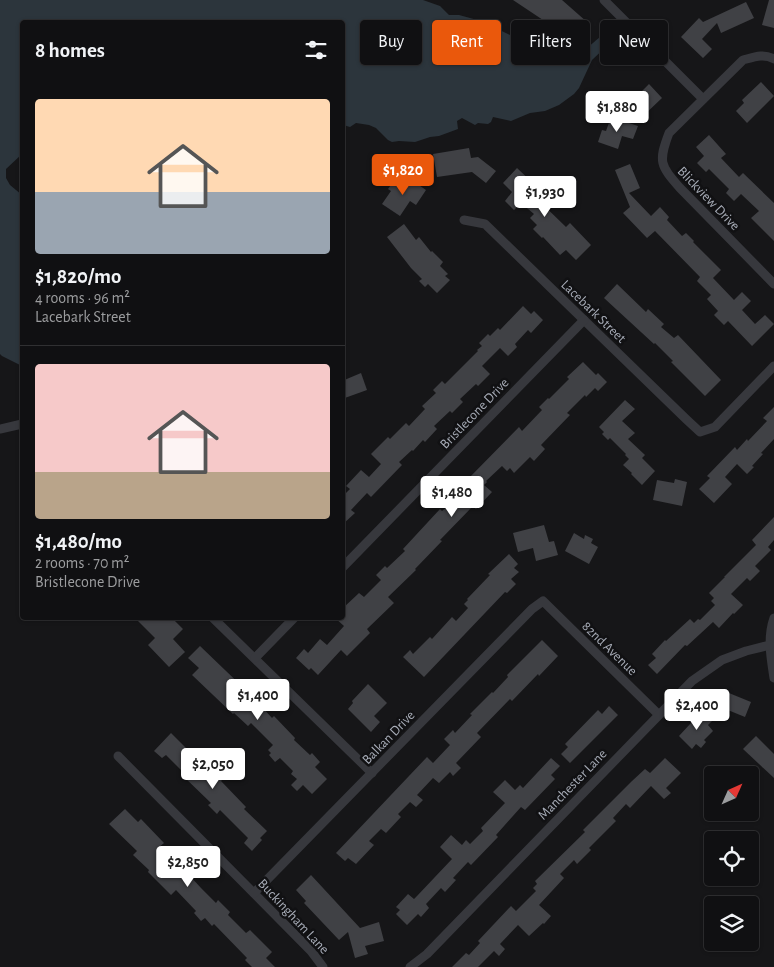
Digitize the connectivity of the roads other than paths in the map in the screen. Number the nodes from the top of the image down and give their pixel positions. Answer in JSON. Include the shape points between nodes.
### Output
{"nodes":[{"id":1,"x":604,"y":0,"type":"edge"},
{"id":2,"x":774,"y":59,"type":"edge"},
{"id":3,"x":702,"y":99,"type":"junction"},
{"id":4,"x":464,"y":220,"type":"dead end"},
{"id":5,"x":774,"y":284,"type":"edge"},
{"id":6,"x":584,"y":320,"type":"junction"},
{"id":7,"x":774,"y":366,"type":"edge"},
{"id":8,"x":20,"y":424,"type":"edge"},
{"id":9,"x":0,"y":429,"type":"edge"},
{"id":10,"x":345,"y":565,"type":"edge"},
{"id":11,"x":543,"y":601,"type":"joint"},
{"id":12,"x":774,"y":618,"type":"edge"},
{"id":13,"x":215,"y":620,"type":"edge"},
{"id":14,"x":292,"y":620,"type":"edge"},
{"id":15,"x":770,"y":645,"type":"junction"},
{"id":16,"x":255,"y":658,"type":"junction"},
{"id":17,"x":774,"y":678,"type":"edge"},
{"id":18,"x":658,"y":714,"type":"junction"},
{"id":19,"x":118,"y":756,"type":"dead end"},
{"id":20,"x":372,"y":772,"type":"junction"},
{"id":21,"x":254,"y":893,"type":"junction"},
{"id":22,"x":323,"y":967,"type":"edge"},
{"id":23,"x":410,"y":967,"type":"edge"}],
"edges":[{"from":1,"to":3,"type":"street"},
{"from":2,"to":3,"type":"street","name":"Blickview Drive","via":[[758,56],[743,60]]},
{"from":3,"to":5,"type":"street","name":"Blickview Drive","via":[[669,133],[661,158],[666,172]]},
{"from":4,"to":6,"type":"street","name":"Lacebark Street","via":[[485,224]]},
{"from":6,"to":7,"type":"street","name":"Lacebark Street","via":[[700,432],[715,427]]},
{"from":6,"to":10,"type":"street","name":"Bristlecone Drive"},
{"from":8,"to":9,"type":"street"},
{"from":11,"to":18,"type":"street","name":"82nd Avenue"},
{"from":11,"to":20,"type":"street","name":"Balkan Drive"},
{"from":12,"to":15,"type":"street"},
{"from":13,"to":16,"type":"street"},
{"from":14,"to":16,"type":"street"},
{"from":15,"to":17,"type":"street"},
{"from":15,"to":18,"type":"street","name":"Manchester Lane","via":[[722,660],[692,681]]},
{"from":16,"to":20,"type":"street"},
{"from":18,"to":23,"type":"street","name":"Manchester Lane","via":[[427,954]]},
{"from":19,"to":21,"type":"street","name":"Buckingham Lane"},
{"from":20,"to":21,"type":"street","name":"Balkan Drive"},
{"from":21,"to":22,"type":"street","name":"Buckingham Lane"}]}
